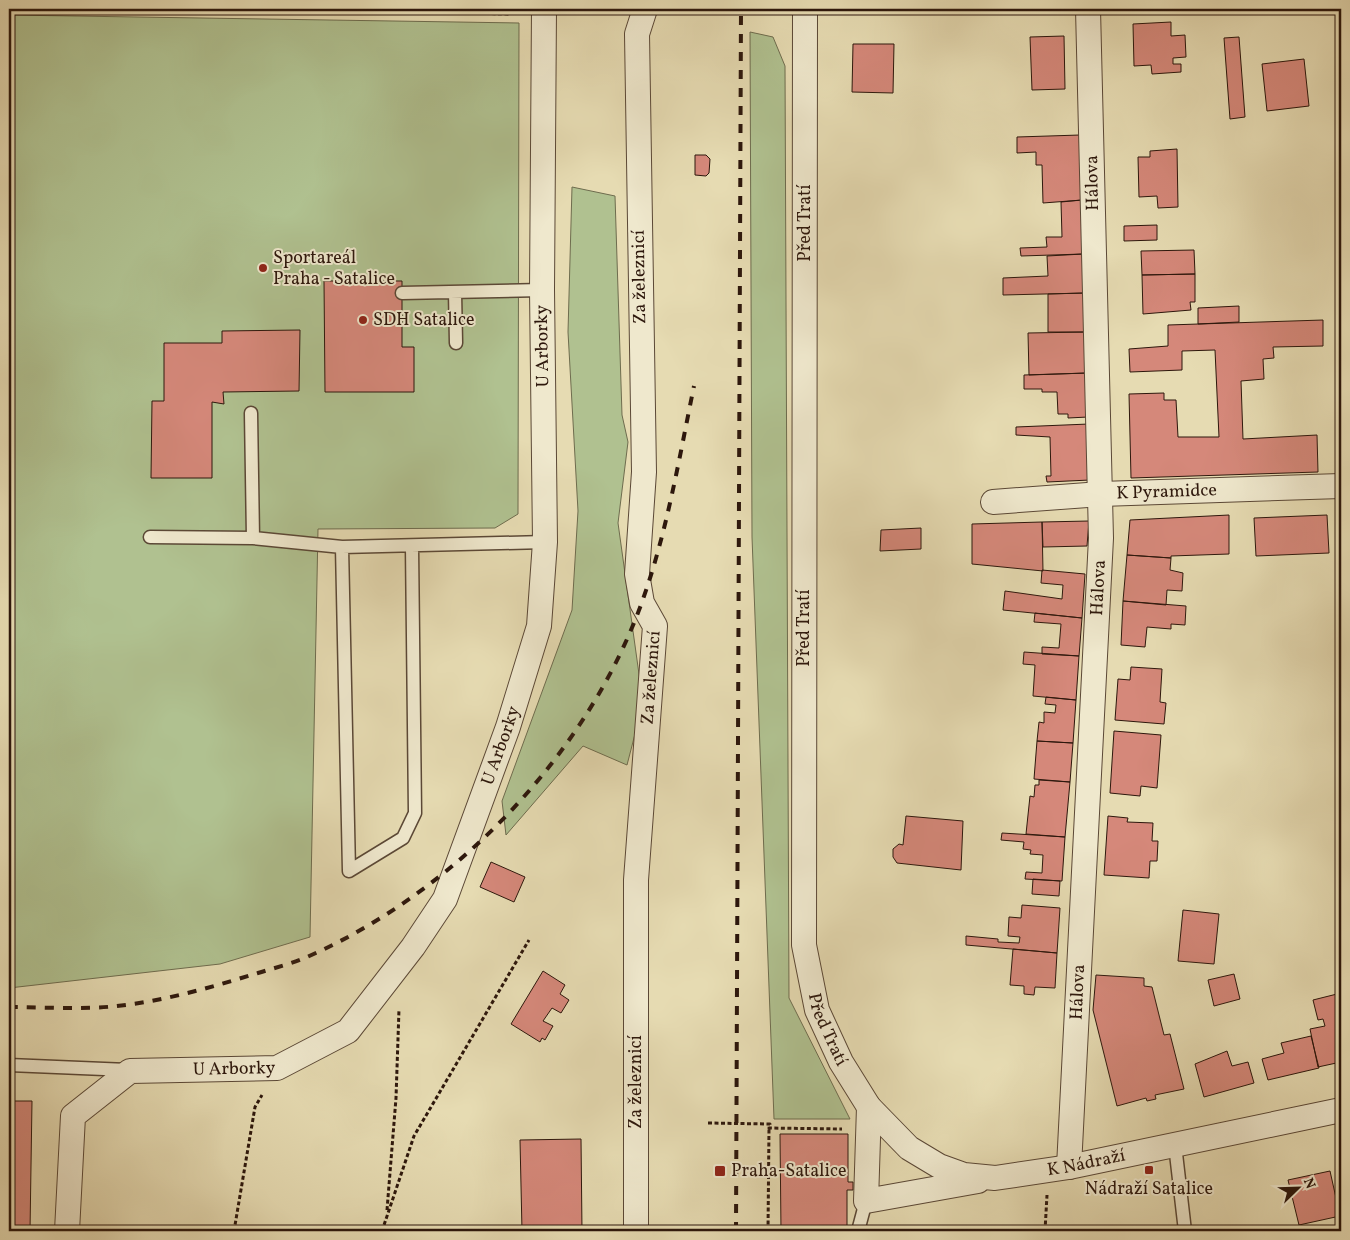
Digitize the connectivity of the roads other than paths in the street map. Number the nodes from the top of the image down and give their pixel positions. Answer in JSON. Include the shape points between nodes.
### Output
{"nodes":[{"id":1,"x":544,"y":9,"type":"edge"},
{"id":2,"x":646,"y":9,"type":"edge"},
{"id":3,"x":805,"y":9,"type":"edge"},
{"id":4,"x":1088,"y":9,"type":"edge"},
{"id":5,"x":542,"y":290,"type":"junction"},
{"id":6,"x":455,"y":292,"type":"junction"},
{"id":7,"x":402,"y":293,"type":"dead end"},
{"id":8,"x":456,"y":343,"type":"dead end"},
{"id":9,"x":251,"y":413,"type":"dead end"},
{"id":10,"x":1341,"y":486,"type":"edge"},
{"id":11,"x":1101,"y":494,"type":"junction"},
{"id":12,"x":993,"y":502,"type":"dead end"},
{"id":13,"x":150,"y":537,"type":"dead end"},
{"id":14,"x":253,"y":538,"type":"junction"},
{"id":15,"x":544,"y":542,"type":"junction"},
{"id":16,"x":342,"y":547,"type":"junction"},
{"id":17,"x":412,"y":547,"type":"junction"},
{"id":18,"x":9,"y":1065,"type":"edge"},
{"id":19,"x":130,"y":1070,"type":"junction"},
{"id":20,"x":1341,"y":1110,"type":"edge"},
{"id":21,"x":869,"y":1118,"type":"junction"},
{"id":22,"x":1176,"y":1145,"type":"junction"},
{"id":23,"x":1069,"y":1167,"type":"junction"},
{"id":24,"x":995,"y":1178,"type":"junction"},
{"id":25,"x":866,"y":1201,"type":"junction"},
{"id":26,"x":67,"y":1231,"type":"edge"},
{"id":27,"x":636,"y":1231,"type":"edge"},
{"id":28,"x":858,"y":1231,"type":"edge"},
{"id":29,"x":1184,"y":1231,"type":"edge"}],
"edges":[{"from":1,"to":5,"type":"street","name":"U Arborky"},
{"from":2,"to":27,"type":"street","name":"Za železnicí","via":[[637,34],[644,472],[637,574],[642,603],[655,626],[636,880]]},
{"from":3,"to":21,"type":"street","name":"Před Tratí","via":[[804,945],[817,1010]]},
{"from":4,"to":11,"type":"street","name":"Hálova"},
{"from":5,"to":6,"type":"lane"},
{"from":5,"to":15,"type":"street","name":"U Arborky"},
{"from":6,"to":7,"type":"lane"},
{"from":6,"to":8,"type":"lane"},
{"from":9,"to":14,"type":"lane"},
{"from":10,"to":11,"type":"street","name":"K Pyramidce"},
{"from":11,"to":12,"type":"street","name":"K Pyramidce"},
{"from":11,"to":23,"type":"street","name":"Hálova"},
{"from":13,"to":14,"type":"lane"},
{"from":14,"to":16,"type":"lane"},
{"from":15,"to":17,"type":"lane"},
{"from":15,"to":19,"type":"street","name":"U Arborky","via":[[539,626],[508,727],[445,899],[348,1031],[277,1068]]},
{"from":16,"to":17,"type":"lane"},
{"from":16,"to":17,"type":"lane","via":[[349,871],[403,838],[415,813]]},
{"from":18,"to":19,"type":"lane"},
{"from":19,"to":26,"type":"street","via":[[73,1116]]},
{"from":20,"to":22,"type":"street","name":"K Nádraží"},
{"from":21,"to":24,"type":"street","name":"K Nádraží","via":[[939,1166],[964,1175]]},
{"from":21,"to":25,"type":"street"},
{"from":22,"to":23,"type":"street","name":"K Nádraží"},
{"from":22,"to":29,"type":"lane"},
{"from":23,"to":24,"type":"street","name":"K Nádraží"},
{"from":24,"to":25,"type":"street","name":"K Nádraží"},
{"from":25,"to":28,"type":"lane"}]}
